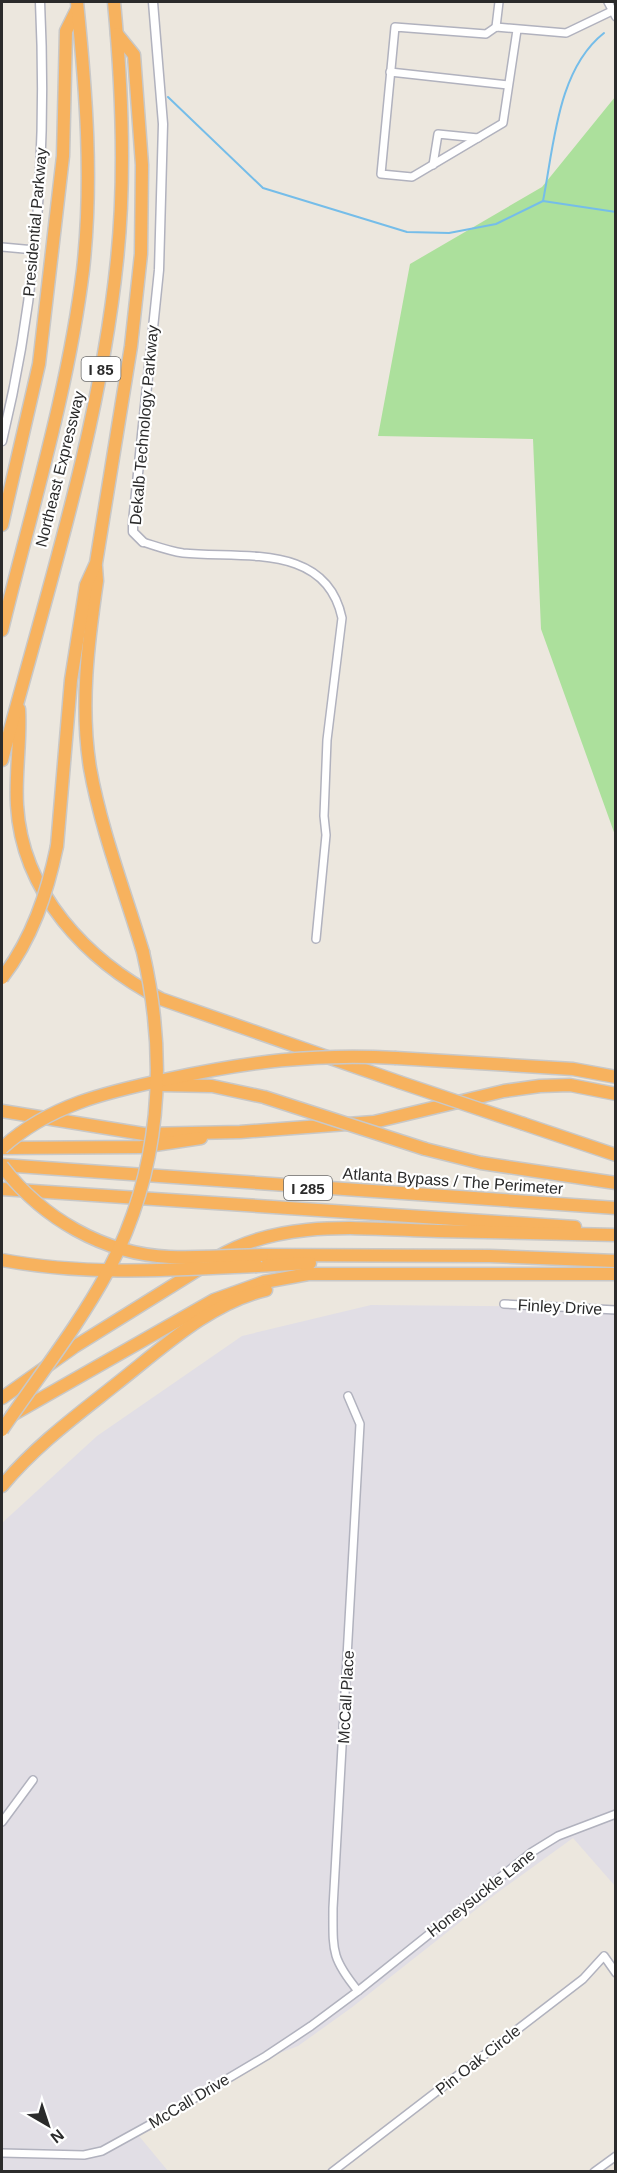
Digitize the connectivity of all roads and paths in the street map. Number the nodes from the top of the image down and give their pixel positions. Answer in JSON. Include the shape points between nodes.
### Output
{"nodes":[{"id":1,"x":40,"y":2,"type":"edge"},
{"id":2,"x":114,"y":2,"type":"edge"},
{"id":3,"x":153,"y":2,"type":"edge"},
{"id":4,"x":499,"y":2,"type":"edge"},
{"id":5,"x":608,"y":2,"type":"edge"},
{"id":6,"x":77,"y":5,"type":"edge"},
{"id":7,"x":614,"y":14,"type":"edge"},
{"id":8,"x":496,"y":27,"type":"junction"},
{"id":9,"x":517,"y":30,"type":"junction"},
{"id":10,"x":117,"y":34,"type":"junction"},
{"id":11,"x":390,"y":72,"type":"junction"},
{"id":12,"x":508,"y":85,"type":"junction"},
{"id":13,"x":478,"y":138,"type":"junction"},
{"id":14,"x":433,"y":165,"type":"junction"},
{"id":15,"x":2,"y":247,"type":"edge"},
{"id":16,"x":35,"y":250,"type":"junction"},
{"id":17,"x":2,"y":441,"type":"edge"},
{"id":18,"x":2,"y":525,"type":"edge"},
{"id":19,"x":143,"y":542,"type":"joint"},
{"id":20,"x":96,"y":563,"type":"junction"},
{"id":21,"x":2,"y":630,"type":"edge"},
{"id":22,"x":18,"y":696,"type":"junction"},
{"id":23,"x":2,"y":760,"type":"edge"},
{"id":24,"x":316,"y":939,"type":"dead end"},
{"id":25,"x":2,"y":978,"type":"edge"},
{"id":26,"x":615,"y":1077,"type":"edge"},
{"id":27,"x":141,"y":1084,"type":"junction"},
{"id":28,"x":615,"y":1094,"type":"edge"},
{"id":29,"x":2,"y":1111,"type":"edge"},
{"id":30,"x":240,"y":1132,"type":"junction"},
{"id":31,"x":2,"y":1148,"type":"edge"},
{"id":32,"x":615,"y":1155,"type":"edge"},
{"id":33,"x":2,"y":1166,"type":"edge"},
{"id":34,"x":615,"y":1183,"type":"edge"},
{"id":35,"x":2,"y":1188,"type":"edge"},
{"id":36,"x":615,"y":1208,"type":"edge"},
{"id":37,"x":615,"y":1230,"type":"edge"},
{"id":38,"x":615,"y":1235,"type":"edge"},
{"id":39,"x":2,"y":1260,"type":"edge"},
{"id":40,"x":260,"y":1261,"type":"junction"},
{"id":41,"x":615,"y":1261,"type":"edge"},
{"id":42,"x":356,"y":1274,"type":"junction"},
{"id":43,"x":615,"y":1274,"type":"edge"},
{"id":44,"x":504,"y":1304,"type":"dead end"},
{"id":45,"x":615,"y":1310,"type":"edge"},
{"id":46,"x":348,"y":1396,"type":"dead end"},
{"id":47,"x":2,"y":1398,"type":"edge"},
{"id":48,"x":2,"y":1422,"type":"edge"},
{"id":49,"x":2,"y":1430,"type":"edge"},
{"id":50,"x":2,"y":1486,"type":"edge"},
{"id":51,"x":33,"y":1780,"type":"dead end"},
{"id":52,"x":615,"y":1814,"type":"edge"},
{"id":53,"x":2,"y":1822,"type":"edge"},
{"id":54,"x":615,"y":1973,"type":"edge"},
{"id":55,"x":358,"y":1991,"type":"junction"},
{"id":56,"x":2,"y":2153,"type":"edge"},
{"id":57,"x":615,"y":2156,"type":"edge"},
{"id":58,"x":332,"y":2172,"type":"edge"},
{"id":59,"x":594,"y":2172,"type":"edge"}],
"edges":[{"from":1,"to":16,"type":"street","name":"Presidential Parkway","via":[[43,127]]},
{"from":2,"to":10,"type":"highway","name":"Northeast Expressway","number":"I 85"},
{"from":3,"to":19,"type":"street","name":"Dekalb Technology Parkway","via":[[163,124],[159,270],[133,522],[133,532]]},
{"from":4,"to":8,"type":"street"},
{"from":5,"to":7,"type":"street"},
{"from":6,"to":18,"type":"highway","via":[[66,31],[63,156],[39,364]]},
{"from":6,"to":21,"type":"highway","name":"Northeast Expressway","number":"I 85","via":[[88,125],[83,268],[58,408]]},
{"from":7,"to":9,"type":"street","via":[[566,33]]},
{"from":8,"to":9,"type":"street"},
{"from":8,"to":11,"type":"street","via":[[486,34],[395,27]]},
{"from":9,"to":12,"type":"street"},
{"from":10,"to":20,"type":"highway","via":[[134,55],[142,165],[141,254],[131,346]]},
{"from":10,"to":22,"type":"highway","name":"Northeast Expressway","number":"I 85","via":[[122,176],[111,310],[91,417]]},
{"from":11,"to":12,"type":"street"},
{"from":11,"to":14,"type":"street","via":[[381,174],[412,177]]},
{"from":12,"to":13,"type":"street","via":[[503,123]]},
{"from":13,"to":14,"type":"street"},
{"from":13,"to":14,"type":"street","via":[[438,134]]},
{"from":15,"to":16,"type":"street"},
{"from":16,"to":17,"type":"street","name":"Presidential Parkway","via":[[23,340]]},
{"from":19,"to":24,"type":"street","name":"Dekalb Technology Parkway","via":[[180,553],[263,556],[294,562],[320,575],[339,603],[342,618],[327,740],[326,835]]},
{"from":20,"to":25,"type":"highway","bridge":true,"via":[[86,585],[71,680],[57,846],[35,923]]},
{"from":20,"to":49,"type":"highway","bridge":true,"via":[[86,675],[90,767],[153,994],[159,1086],[141,1193],[121,1244]]},
{"from":22,"to":23,"type":"highway","name":"Northeast Expressway","number":"I 85"},
{"from":22,"to":32,"type":"highway","bridge":true,"via":[[17,808],[39,884],[63,922],[85,947],[125,980],[161,999]]},
{"from":26,"to":27,"type":"highway","bridge":true,"via":[[573,1069],[343,1055],[214,1069]]},
{"from":27,"to":31,"type":"highway","bridge":true,"via":[[57,1110]]},
{"from":27,"to":34,"type":"highway","bridge":true,"via":[[213,1086],[264,1097],[481,1163]]},
{"from":28,"to":30,"type":"highway","via":[[570,1086],[540,1086],[374,1122]]},
{"from":29,"to":30,"type":"highway","via":[[144,1134]]},
{"from":30,"to":31,"type":"highway","via":[[141,1146]]},
{"from":33,"to":36,"type":"highway","name":"Atlanta Bypass / The Perimeter","number":"I 285"},
{"from":33,"to":40,"type":"highway","bridge":true,"via":[[43,1209],[103,1242],[169,1257]]},
{"from":35,"to":37,"type":"highway","number":"I 285"},
{"from":38,"to":47,"type":"highway","via":[[336,1229],[256,1239],[235,1246]]},
{"from":39,"to":40,"type":"highway","bridge":true,"via":[[53,1269],[122,1272]]},
{"from":40,"to":41,"type":"highway","via":[[490,1256]]},
{"from":42,"to":43,"type":"highway"},
{"from":42,"to":48,"type":"highway","via":[[308,1274],[264,1282],[214,1300]]},
{"from":42,"to":50,"type":"highway","via":[[260,1291],[211,1313],[65,1425]]},
{"from":44,"to":45,"type":"street","name":"Finley Drive"},
{"from":46,"to":55,"type":"street","name":"McCall Place","via":[[360,1424],[333,1950],[338,1967]]},
{"from":51,"to":53,"type":"street"},
{"from":52,"to":55,"type":"street","name":"Honeysuckle Lane","via":[[558,1836],[532,1852]]},
{"from":54,"to":58,"type":"street","name":"Pin Oak Circle","via":[[604,1956],[584,1979]]},
{"from":55,"to":56,"type":"street","name":"McCall Drive","via":[[266,2056],[102,2151],[64,2156]]},
{"from":57,"to":59,"type":"street"}]}
